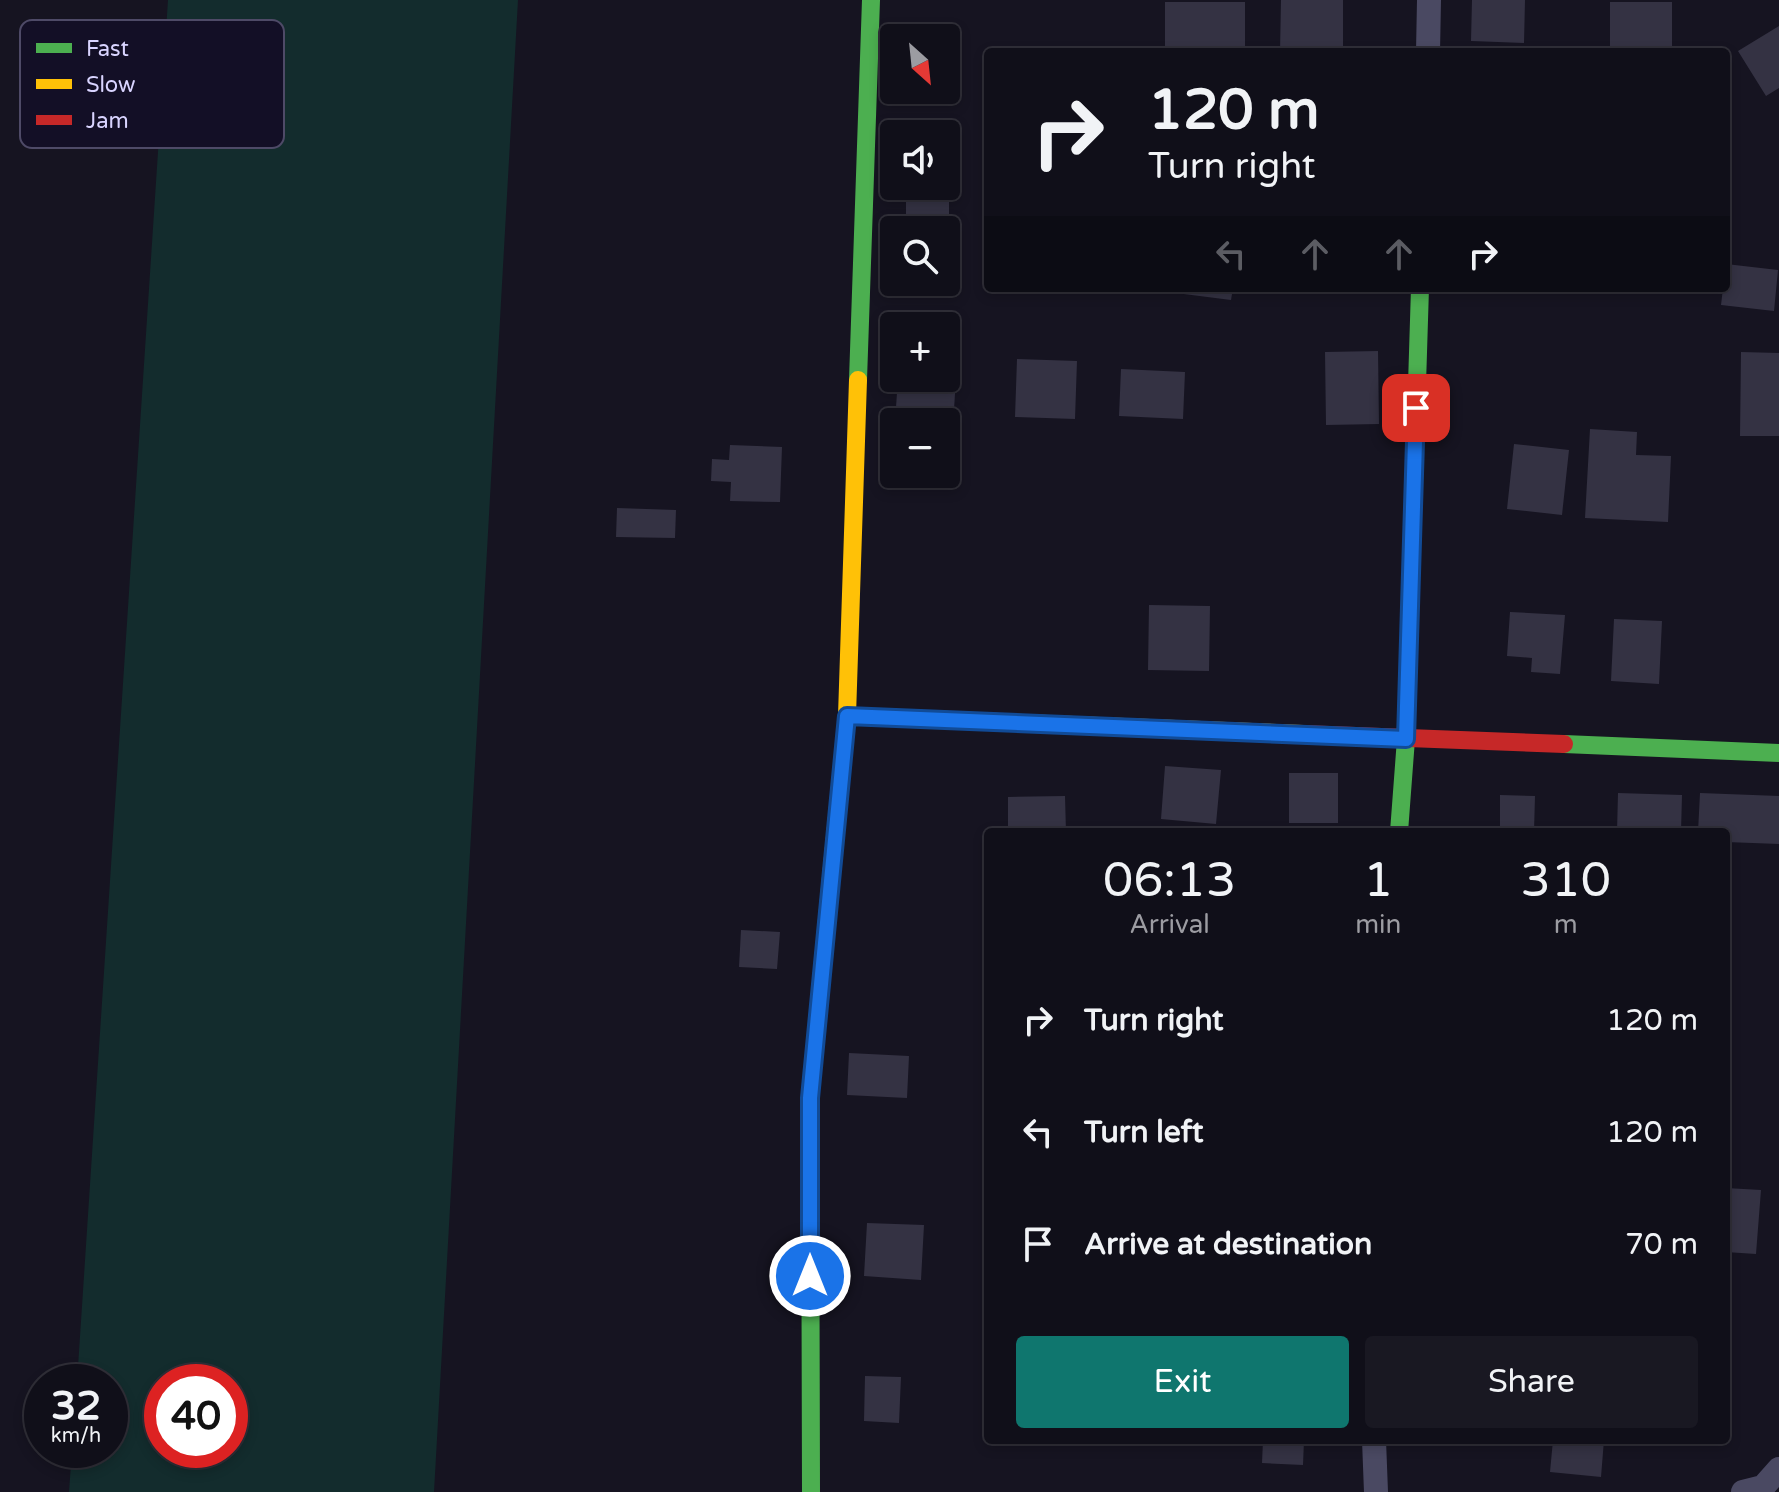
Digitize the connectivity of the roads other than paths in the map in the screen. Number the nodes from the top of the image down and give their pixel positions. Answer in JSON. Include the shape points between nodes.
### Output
{"nodes":[{"id":1,"x":871,"y":0,"type":"edge"},
{"id":2,"x":1429,"y":0,"type":"edge"},
{"id":3,"x":1428,"y":48,"type":"edge"},
{"id":4,"x":1420,"y":292,"type":"edge"},
{"id":5,"x":847,"y":716,"type":"junction"},
{"id":6,"x":1406,"y":739,"type":"junction"},
{"id":7,"x":1779,"y":753,"type":"edge"},
{"id":8,"x":1399,"y":828,"type":"edge"},
{"id":9,"x":1374,"y":1444,"type":"edge"},
{"id":10,"x":1779,"y":1469,"type":"edge"},
{"id":11,"x":811,"y":1492,"type":"edge"},
{"id":12,"x":1376,"y":1492,"type":"edge"},
{"id":13,"x":1743,"y":1492,"type":"edge"}],
"edges":[{"from":1,"to":5,"type":"street"},
{"from":2,"to":3,"type":"street"},
{"from":4,"to":6,"type":"street"},
{"from":5,"to":6,"type":"street"},
{"from":5,"to":11,"type":"street","via":[[810,1098]]},
{"from":6,"to":7,"type":"street"},
{"from":6,"to":8,"type":"street"},
{"from":9,"to":12,"type":"street"},
{"from":10,"to":13,"type":"street","via":[[1763,1487]]}]}
